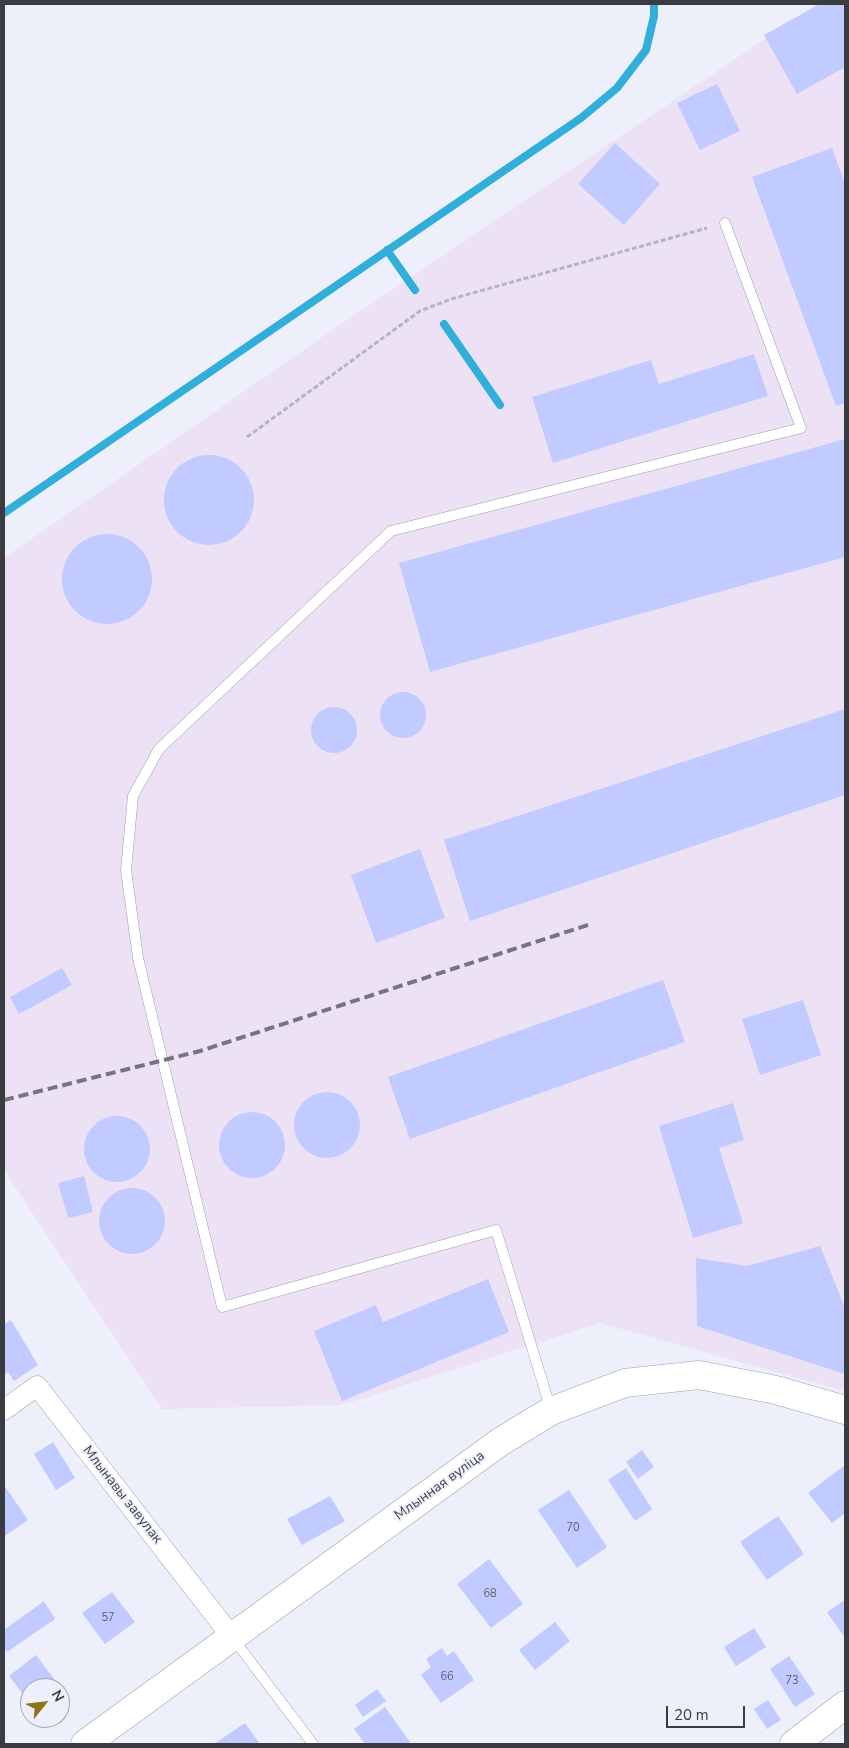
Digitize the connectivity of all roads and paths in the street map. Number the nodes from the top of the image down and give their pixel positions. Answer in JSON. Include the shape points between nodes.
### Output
{"nodes":[{"id":1,"x":725,"y":223,"type":"joint"},
{"id":2,"x":247,"y":437,"type":"dead end"},
{"id":3,"x":4,"y":1410,"type":"edge"},
{"id":4,"x":845,"y":1410,"type":"edge"},
{"id":5,"x":551,"y":1411,"type":"junction"},
{"id":6,"x":232,"y":1637,"type":"junction"},
{"id":7,"x":845,"y":1704,"type":"edge"},
{"id":8,"x":85,"y":1744,"type":"edge"},
{"id":9,"x":313,"y":1744,"type":"edge"},
{"id":10,"x":794,"y":1744,"type":"edge"}],
"edges":[{"from":1,"to":2,"type":"path","via":[[451,299],[420,311]]},
{"from":1,"to":5,"type":"lane","via":[[801,428],[391,532],[159,750],[133,796],[126,870],[138,958],[222,1308],[496,1230]]},
{"from":3,"to":6,"type":"street","name":"Млынавы завулак","via":[[37,1386]]},
{"from":4,"to":5,"type":"street","name":"Млынная вуліца","via":[[776,1390],[699,1375],[625,1383]]},
{"from":5,"to":6,"type":"street","name":"Млынная вуліца","via":[[500,1442]]},
{"from":6,"to":8,"type":"street","name":"Млынная вуліца"},
{"from":6,"to":9,"type":"lane"},
{"from":7,"to":10,"type":"street"}]}
